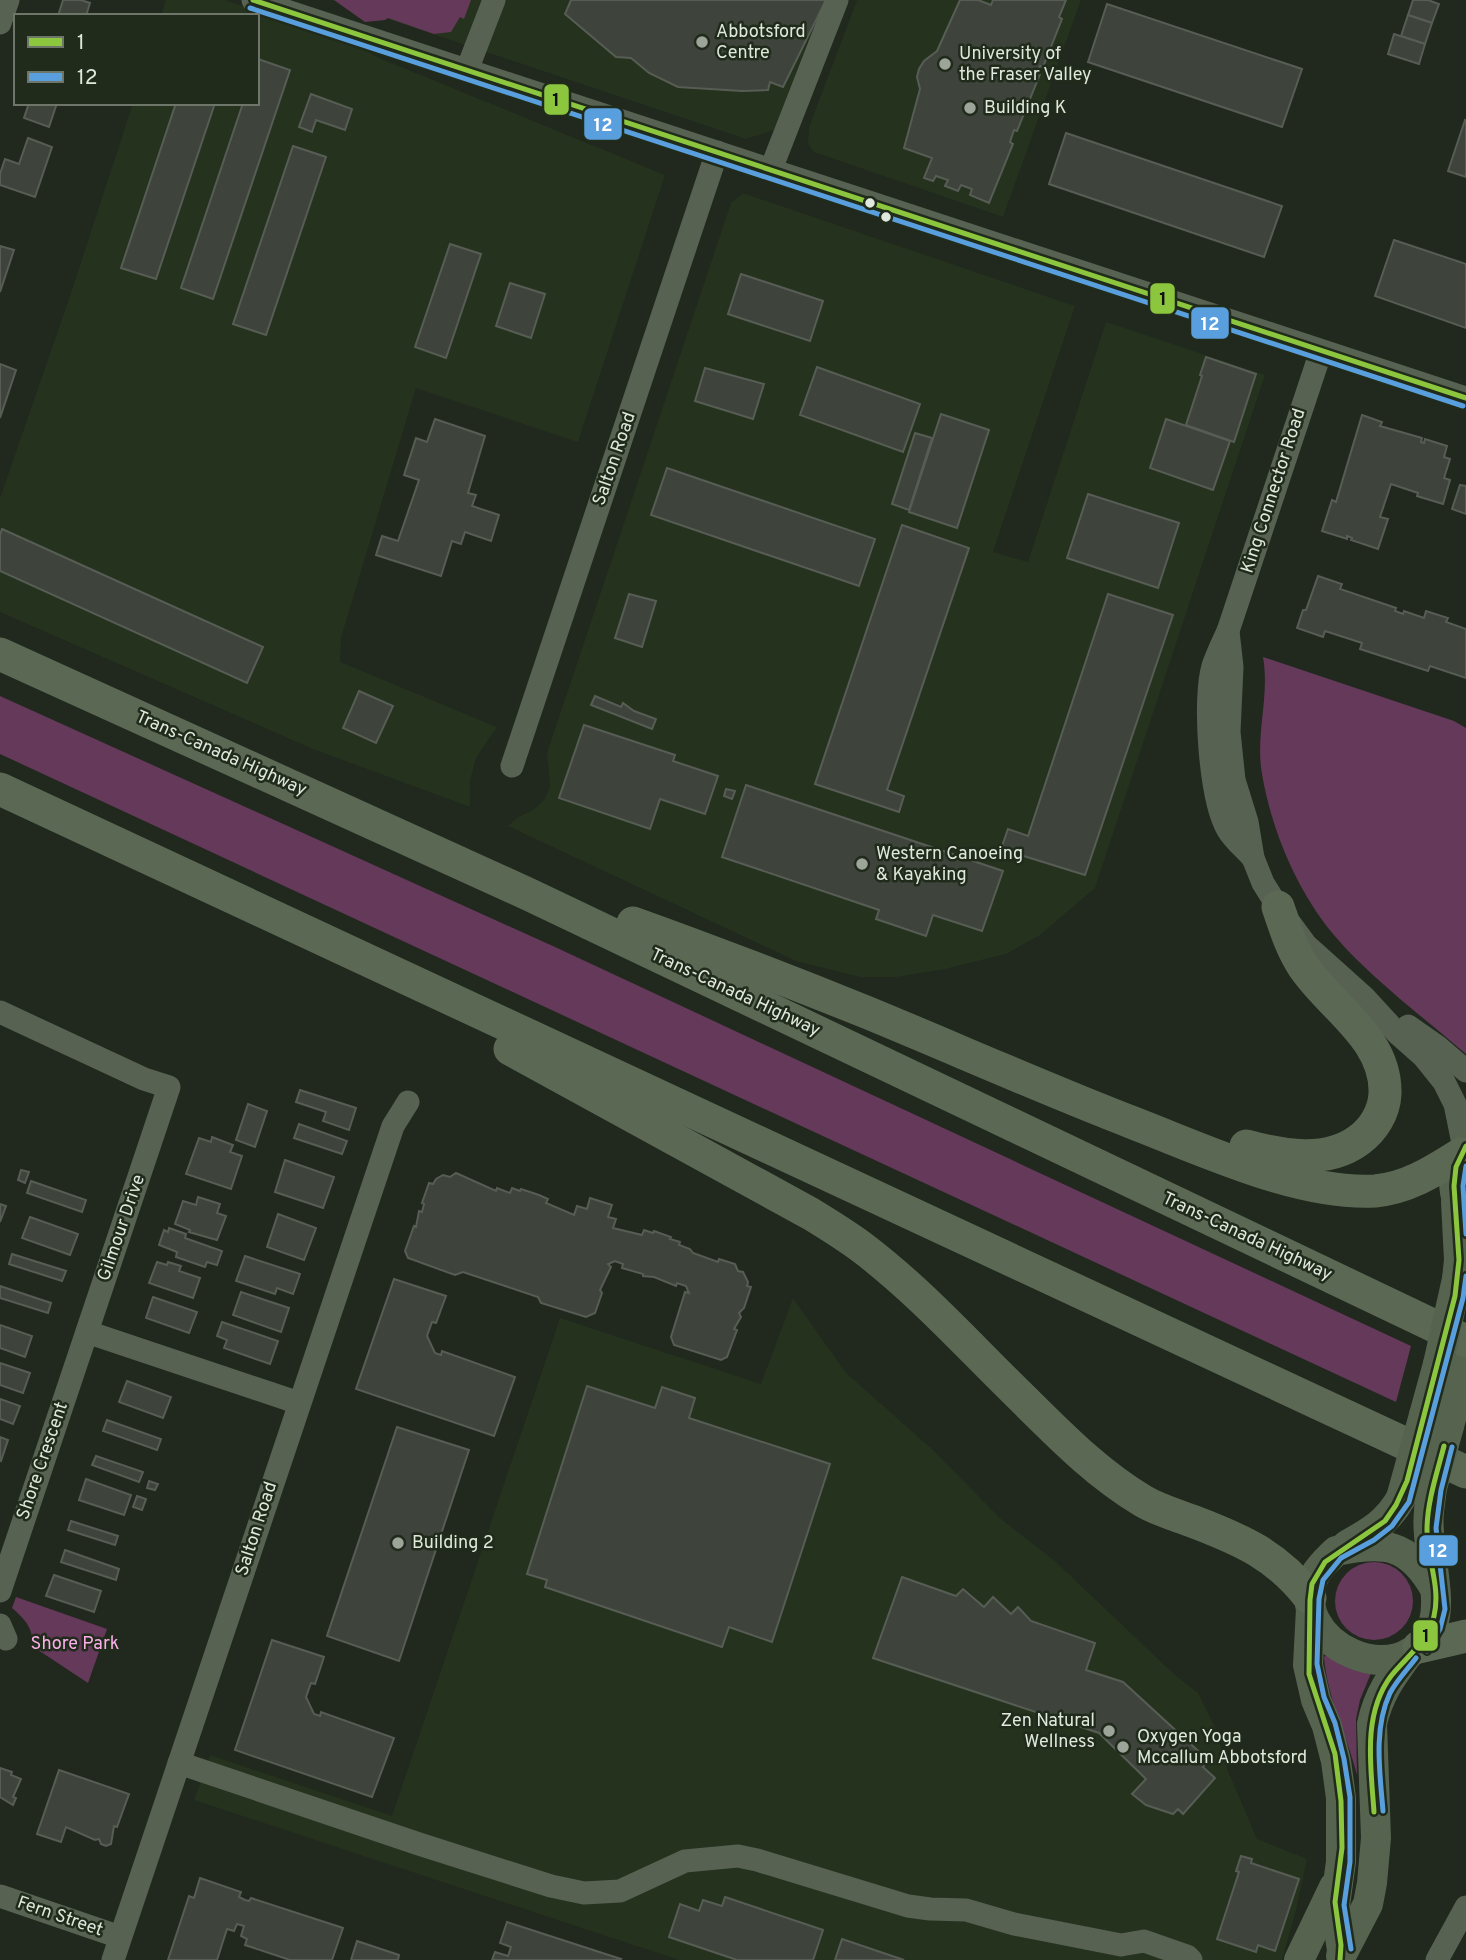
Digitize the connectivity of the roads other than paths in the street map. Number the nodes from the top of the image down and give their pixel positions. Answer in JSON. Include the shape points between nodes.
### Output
{"nodes":[{"id":1,"x":8,"y":0,"type":"edge"},
{"id":2,"x":253,"y":0,"type":"edge"},
{"id":3,"x":495,"y":0,"type":"edge"},
{"id":4,"x":837,"y":0,"type":"edge"},
{"id":5,"x":0,"y":23,"type":"edge"},
{"id":6,"x":467,"y":70,"type":"junction"},
{"id":7,"x":717,"y":152,"type":"junction"},
{"id":8,"x":771,"y":169,"type":"junction"},
{"id":9,"x":1321,"y":351,"type":"junction"},
{"id":10,"x":1466,"y":398,"type":"edge"},
{"id":11,"x":0,"y":654,"type":"edge"},
{"id":12,"x":512,"y":766,"type":"dead end"},
{"id":13,"x":0,"y":789,"type":"edge"},
{"id":14,"x":530,"y":895,"type":"junction"},
{"id":15,"x":232,"y":896,"type":"junction"},
{"id":16,"x":1278,"y":907,"type":"junction"},
{"id":17,"x":1364,"y":997,"type":"junction"},
{"id":18,"x":0,"y":1012,"type":"edge"},
{"id":19,"x":1466,"y":1071,"type":"edge"},
{"id":20,"x":1048,"y":1090,"type":"junction"},
{"id":21,"x":408,"y":1102,"type":"dead end"},
{"id":22,"x":1464,"y":1149,"type":"edge"},
{"id":23,"x":1461,"y":1212,"type":"edge"},
{"id":24,"x":87,"y":1332,"type":"junction"},
{"id":25,"x":1466,"y":1341,"type":"edge"},
{"id":26,"x":1456,"y":1368,"type":"edge"},
{"id":27,"x":299,"y":1403,"type":"junction"},
{"id":28,"x":1437,"y":1420,"type":"junction"},
{"id":29,"x":1466,"y":1472,"type":"edge"},
{"id":30,"x":1336,"y":1551,"type":"junction"},
{"id":31,"x":1435,"y":1589,"type":"junction"},
{"id":32,"x":0,"y":1591,"type":"edge"},
{"id":33,"x":1310,"y":1604,"type":"junction"},
{"id":34,"x":1466,"y":1636,"type":"edge"},
{"id":35,"x":1414,"y":1650,"type":"junction"},
{"id":36,"x":179,"y":1763,"type":"junction"},
{"id":37,"x":1338,"y":1881,"type":"junction"},
{"id":38,"x":0,"y":1896,"type":"edge"},
{"id":39,"x":1466,"y":1907,"type":"edge"},
{"id":40,"x":120,"y":1937,"type":"junction"},
{"id":41,"x":1121,"y":1945,"type":"junction"},
{"id":42,"x":1341,"y":1955,"type":"edge"},
{"id":43,"x":113,"y":1960,"type":"edge"},
{"id":44,"x":1139,"y":1960,"type":"edge"},
{"id":45,"x":1191,"y":1960,"type":"edge"},
{"id":46,"x":1299,"y":1960,"type":"edge"},
{"id":47,"x":1437,"y":1960,"type":"edge"}],
"edges":[{"from":1,"to":5,"type":"street"},
{"from":2,"to":6,"type":"street"},
{"from":3,"to":6,"type":"street"},
{"from":4,"to":8,"type":"street"},
{"from":6,"to":7,"type":"street"},
{"from":7,"to":8,"type":"street"},
{"from":7,"to":12,"type":"street","name":"Salton Road"},
{"from":8,"to":9,"type":"street"},
{"from":9,"to":10,"type":"street"},
{"from":9,"to":16,"type":"street","name":"King Connector Road","via":[[1213,667],[1209,693],[1214,785],[1227,829],[1253,858]]},
{"from":11,"to":14,"type":"highway","name":"Trans-Canada Highway"},
{"from":13,"to":15,"type":"highway"},
{"from":14,"to":20,"type":"highway","via":[[580,904],[739,962]]},
{"from":14,"to":25,"type":"highway","name":"Trans-Canada Highway"},
{"from":15,"to":29,"type":"highway"},
{"from":15,"to":33,"type":"highway","via":[[831,1227],[916,1293],[1106,1477],[1147,1503],[1259,1549],[1284,1568]]},
{"from":16,"to":17,"type":"street","name":"King Connector Road","via":[[1306,945]]},
{"from":16,"to":20,"type":"highway","via":[[1303,966],[1357,1027],[1382,1069],[1384,1103],[1365,1135],[1349,1147],[1324,1155],[1279,1154],[1106,1100]]},
{"from":17,"to":19,"type":"street","name":"King Connector Road"},
{"from":17,"to":22,"type":"street","name":"King Connector Road","via":[[1444,1082],[1455,1104]]},
{"from":18,"to":24,"type":"street","name":"Gilmour Drive","via":[[169,1087]]},
{"from":20,"to":22,"type":"highway","via":[[1250,1167],[1331,1188],[1395,1188],[1422,1178]]},
{"from":21,"to":27,"type":"street","name":"Salton Road","via":[[393,1126]]},
{"from":22,"to":23,"type":"main road","via":[[1454,1186]]},
{"from":23,"to":26,"type":"main road","bridge":true},
{"from":24,"to":27,"type":"street"},
{"from":24,"to":32,"type":"street","name":"Shore Crescent"},
{"from":26,"to":28,"type":"main road"},
{"from":27,"to":36,"type":"street","name":"Salton Road"},
{"from":28,"to":30,"type":"main road","bridge":true,"via":[[1394,1510],[1379,1527]]},
{"from":28,"to":31,"type":"main road","bridge":true,"via":[[1428,1536]]},
{"from":30,"to":31,"type":"main road","via":[[1379,1545],[1398,1549],[1415,1560]]},
{"from":30,"to":33,"type":"main road","via":[[1315,1576]]},
{"from":31,"to":35,"type":"main road","via":[[1432,1625]]},
{"from":33,"to":35,"type":"main road","via":[[1327,1636],[1358,1658],[1395,1659]]},
{"from":33,"to":37,"type":"main road","via":[[1308,1665],[1336,1761],[1341,1798]]},
{"from":34,"to":35,"type":"highway"},
{"from":35,"to":42,"type":"main road","via":[[1384,1687],[1376,1705],[1372,1724],[1376,1838],[1372,1883],[1368,1904]]},
{"from":36,"to":40,"type":"street","name":"Salton Road"},
{"from":36,"to":41,"type":"street","via":[[419,1844],[584,1893],[620,1891],[685,1861],[738,1856],[908,1906],[967,1910]]},
{"from":37,"to":42,"type":"main road","via":[[1335,1905]]},
{"from":37,"to":46,"type":"main road"},
{"from":38,"to":40,"type":"street","name":"Fern Street"},
{"from":39,"to":47,"type":"street"},
{"from":40,"to":43,"type":"street","name":"Salton Road"},
{"from":41,"to":44,"type":"street"},
{"from":41,"to":45,"type":"street","via":[[1143,1941]]}]}
